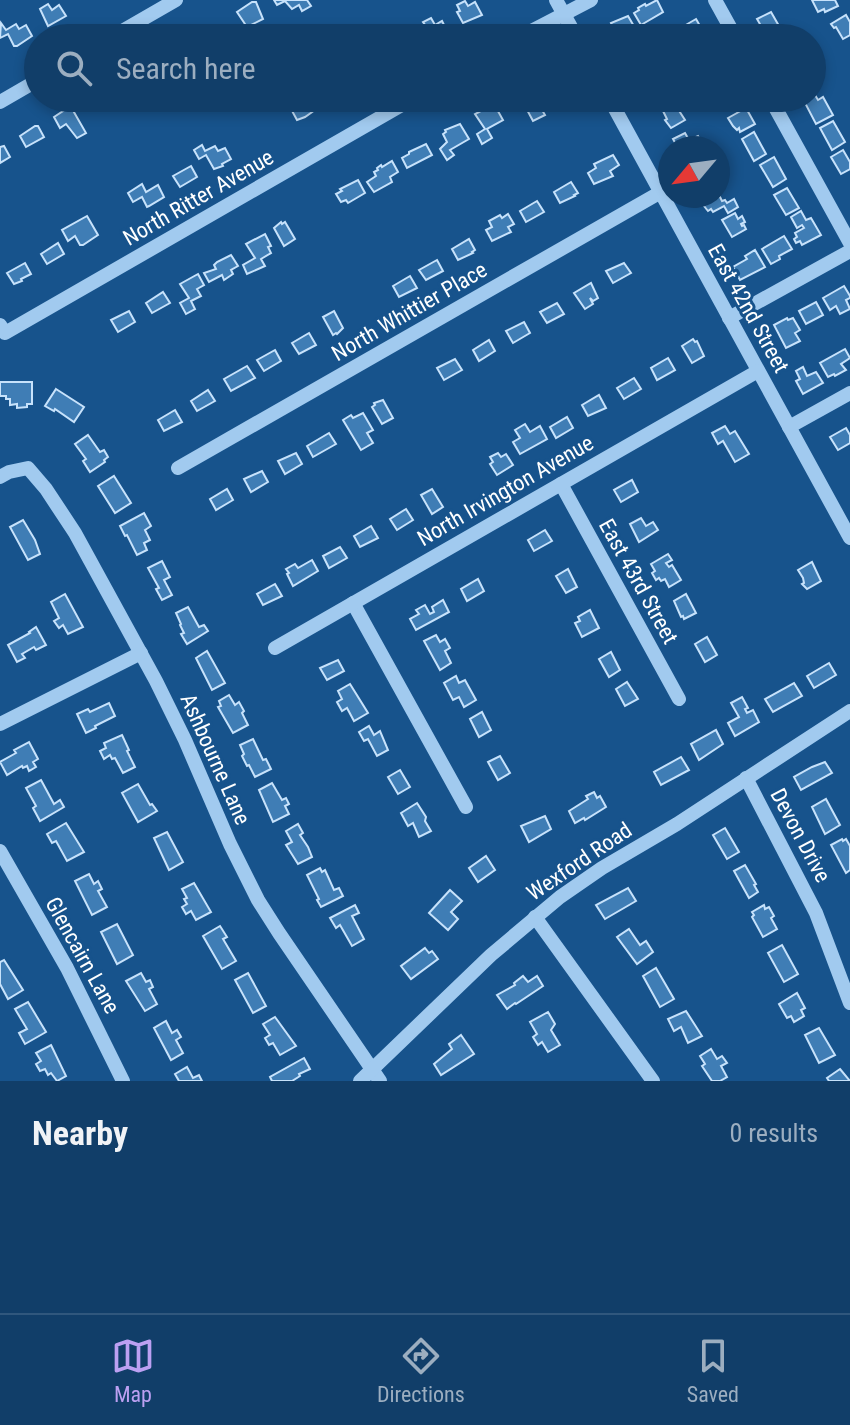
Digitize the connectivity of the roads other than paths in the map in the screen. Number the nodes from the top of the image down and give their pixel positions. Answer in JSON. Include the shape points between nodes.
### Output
{"nodes":[{"id":1,"x":176,"y":0,"type":"edge"},
{"id":2,"x":556,"y":0,"type":"edge"},
{"id":3,"x":591,"y":0,"type":"edge"},
{"id":4,"x":715,"y":0,"type":"edge"},
{"id":5,"x":563,"y":14,"type":"junction"},
{"id":6,"x":134,"y":24,"type":"edge"},
{"id":7,"x":544,"y":24,"type":"edge"},
{"id":8,"x":569,"y":24,"type":"edge"},
{"id":9,"x":728,"y":24,"type":"edge"},
{"id":10,"x":24,"y":88,"type":"edge"},
{"id":11,"x":0,"y":102,"type":"edge"},
{"id":12,"x":389,"y":112,"type":"edge"},
{"id":13,"x":617,"y":112,"type":"edge"},
{"id":14,"x":778,"y":112,"type":"edge"},
{"id":15,"x":658,"y":187,"type":"edge"},
{"id":16,"x":658,"y":194,"type":"edge"},
{"id":17,"x":670,"y":208,"type":"edge"},
{"id":18,"x":850,"y":243,"type":"edge"},
{"id":19,"x":850,"y":251,"type":"edge"},
{"id":20,"x":729,"y":318,"type":"junction"},
{"id":21,"x":2,"y":329,"type":"edge"},
{"id":22,"x":758,"y":371,"type":"junction"},
{"id":23,"x":850,"y":393,"type":"edge"},
{"id":24,"x":789,"y":427,"type":"junction"},
{"id":25,"x":178,"y":468,"type":"dead end"},
{"id":26,"x":5,"y":474,"type":"edge"},
{"id":27,"x":561,"y":484,"type":"junction"},
{"id":28,"x":849,"y":535,"type":"edge"},
{"id":29,"x":353,"y":603,"type":"junction"},
{"id":30,"x":275,"y":648,"type":"dead end"},
{"id":31,"x":141,"y":653,"type":"junction"},
{"id":32,"x":679,"y":699,"type":"dead end"},
{"id":33,"x":850,"y":711,"type":"edge"},
{"id":34,"x":0,"y":724,"type":"edge"},
{"id":35,"x":746,"y":778,"type":"junction"},
{"id":36,"x":466,"y":807,"type":"dead end"},
{"id":37,"x":0,"y":851,"type":"edge"},
{"id":38,"x":535,"y":917,"type":"junction"},
{"id":39,"x":850,"y":1003,"type":"edge"},
{"id":40,"x":376,"y":1075,"type":"edge"},
{"id":41,"x":123,"y":1081,"type":"edge"},
{"id":42,"x":360,"y":1081,"type":"edge"},
{"id":43,"x":653,"y":1081,"type":"edge"}],
"edges":[{"from":1,"to":6,"type":"street"},
{"from":2,"to":5,"type":"street"},
{"from":3,"to":5,"type":"street"},
{"from":4,"to":9,"type":"street"},
{"from":5,"to":7,"type":"street"},
{"from":5,"to":8,"type":"street"},
{"from":10,"to":11,"type":"street"},
{"from":12,"to":21,"type":"street","name":"North Ritter Avenue"},
{"from":13,"to":15,"type":"street","name":"East 42nd Street"},
{"from":14,"to":18,"type":"street"},
{"from":16,"to":25,"type":"street","name":"North Whittier Place"},
{"from":17,"to":20,"type":"street","name":"East 42nd Street"},
{"from":19,"to":20,"type":"street"},
{"from":20,"to":22,"type":"street","name":"East 42nd Street"},
{"from":22,"to":24,"type":"street","name":"East 42nd Street"},
{"from":22,"to":27,"type":"street","name":"North Irvington Avenue"},
{"from":23,"to":24,"type":"street"},
{"from":24,"to":28,"type":"street","name":"East 42nd Street"},
{"from":26,"to":31,"type":"street","name":"Ashbourne Lane","via":[[28,468],[46,489]]},
{"from":27,"to":29,"type":"street","name":"North Irvington Avenue"},
{"from":27,"to":32,"type":"street","name":"East 43rd Street"},
{"from":29,"to":30,"type":"street","name":"North Irvington Avenue"},
{"from":29,"to":36,"type":"street"},
{"from":31,"to":34,"type":"street"},
{"from":31,"to":40,"type":"street","name":"Ashbourne Lane","via":[[258,900]]},
{"from":33,"to":35,"type":"street","name":"Wexford Road"},
{"from":35,"to":38,"type":"street","name":"Wexford Road","via":[[602,868]]},
{"from":35,"to":39,"type":"street","name":"Devon Drive","via":[[816,913]]},
{"from":37,"to":41,"type":"street","name":"Glencairn Lane"},
{"from":38,"to":40,"type":"street","name":"Wexford Road","via":[[491,955]]},
{"from":38,"to":43,"type":"street"},
{"from":40,"to":42,"type":"street","name":"Wexford Road"}]}
